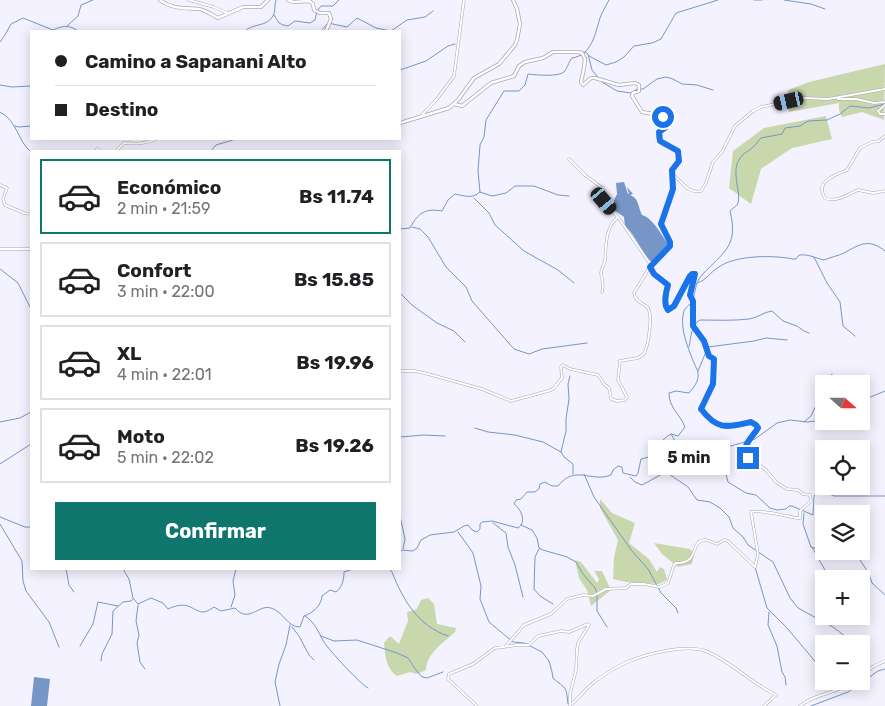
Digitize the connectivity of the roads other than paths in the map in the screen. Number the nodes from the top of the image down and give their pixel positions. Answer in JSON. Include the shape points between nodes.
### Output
{"nodes":[{"id":1,"x":160,"y":0,"type":"edge"},
{"id":2,"x":189,"y":0,"type":"edge"},
{"id":3,"x":268,"y":0,"type":"edge"},
{"id":4,"x":288,"y":0,"type":"edge"},
{"id":5,"x":464,"y":0,"type":"edge"},
{"id":6,"x":514,"y":0,"type":"edge"},
{"id":7,"x":227,"y":13,"type":"junction"},
{"id":8,"x":326,"y":30,"type":"edge"},
{"id":9,"x":885,"y":89,"type":"edge"},
{"id":10,"x":839,"y":97,"type":"junction"},
{"id":11,"x":454,"y":104,"type":"junction"},
{"id":12,"x":885,"y":104,"type":"edge"},
{"id":13,"x":885,"y":114,"type":"edge"},
{"id":14,"x":419,"y":117,"type":"junction"},
{"id":15,"x":401,"y":123,"type":"edge"},
{"id":16,"x":885,"y":136,"type":"edge"},
{"id":17,"x":154,"y":140,"type":"edge"},
{"id":18,"x":123,"y":144,"type":"junction"},
{"id":19,"x":117,"y":150,"type":"edge"},
{"id":20,"x":121,"y":150,"type":"edge"},
{"id":21,"x":569,"y":159,"type":"dead end"},
{"id":22,"x":676,"y":165,"type":"joint"},
{"id":23,"x":673,"y":175,"type":"junction"},
{"id":24,"x":0,"y":185,"type":"edge"},
{"id":25,"x":885,"y":191,"type":"edge"},
{"id":26,"x":30,"y":214,"type":"edge"},
{"id":27,"x":618,"y":217,"type":"junction"},
{"id":28,"x":0,"y":249,"type":"edge"},
{"id":29,"x":30,"y":249,"type":"edge"},
{"id":30,"x":651,"y":266,"type":"junction"},
{"id":31,"x":602,"y":292,"type":"dead end"},
{"id":32,"x":401,"y":371,"type":"edge"},
{"id":33,"x":505,"y":647,"type":"junction"},
{"id":34,"x":885,"y":661,"type":"edge"},
{"id":35,"x":870,"y":669,"type":"edge"},
{"id":36,"x":841,"y":690,"type":"edge"},
{"id":37,"x":477,"y":706,"type":"edge"},
{"id":38,"x":764,"y":706,"type":"edge"},
{"id":39,"x":800,"y":706,"type":"edge"}],
"edges":[{"from":1,"to":7,"type":"street","via":[[182,9],[201,10],[218,18]]},
{"from":2,"to":7,"type":"street"},
{"from":3,"to":7,"type":"street","via":[[261,7],[242,7]]},
{"from":4,"to":8,"type":"street","via":[[309,1],[316,12],[329,13],[331,19]]},
{"from":5,"to":14,"type":"street","via":[[454,76]]},
{"from":6,"to":11,"type":"street","via":[[520,24],[514,46],[494,68],[474,78]]},
{"from":9,"to":10,"type":"street"},
{"from":10,"to":12,"type":"street"},
{"from":10,"to":23,"type":"street","via":[[805,98],[761,107],[748,114],[735,126],[700,191],[686,188]]},
{"from":11,"to":14,"type":"street","via":[[443,111]]},
{"from":11,"to":22,"type":"street","via":[[464,104],[491,83],[514,76],[522,63],[553,52],[578,52],[584,59],[583,85],[591,78],[619,86],[639,85],[639,91],[632,96],[642,112],[659,115],[666,120],[666,127],[658,137],[663,144],[678,151]]},
{"from":12,"to":13,"type":"street","via":[[878,112]]},
{"from":14,"to":15,"type":"street"},
{"from":16,"to":25,"type":"street","via":[[860,148],[847,170],[824,182],[821,190],[830,200],[858,190]]},
{"from":17,"to":18,"type":"street"},
{"from":18,"to":19,"type":"street"},
{"from":18,"to":20,"type":"street"},
{"from":21,"to":27,"type":"street","via":[[601,186],[602,198]]},
{"from":22,"to":23,"type":"street"},
{"from":23,"to":30,"type":"street","via":[[673,189],[661,224],[670,246]]},
{"from":24,"to":26,"type":"street","via":[[7,188],[4,205]]},
{"from":27,"to":30,"type":"street"},
{"from":27,"to":31,"type":"street","via":[[606,241],[601,272]]},
{"from":28,"to":29,"type":"street"},
{"from":30,"to":32,"type":"street","via":[[634,293],[650,313],[646,349],[641,356],[620,361],[618,380],[627,397],[625,400],[611,399],[608,387],[598,375],[563,365],[562,378],[553,388],[511,400],[453,381],[415,371]]},
{"from":30,"to":33,"type":"street","via":[[654,274],[668,285],[668,310],[674,306],[690,276],[695,274],[690,295],[693,301],[692,323],[709,356],[714,359],[713,384],[702,411],[718,425],[739,426],[751,422],[756,425],[758,428],[745,446],[746,455],[773,480],[785,488],[810,495],[811,501],[800,511],[800,518],[758,510],[751,512],[758,554],[755,566],[728,541],[716,544],[700,541],[690,559],[674,565],[668,583],[660,587],[631,584],[626,588],[606,589],[593,596],[567,599],[551,614],[524,625]]},
{"from":33,"to":37,"type":"street","via":[[490,650],[473,664],[448,675],[448,679]]},
{"from":33,"to":38,"type":"street","via":[[528,645],[538,636],[569,632],[588,624],[578,643],[570,705],[592,684],[625,663],[685,649],[707,651],[776,695]]},
{"from":34,"to":35,"type":"street"},
{"from":36,"to":39,"type":"street","via":[[816,696]]}]}
